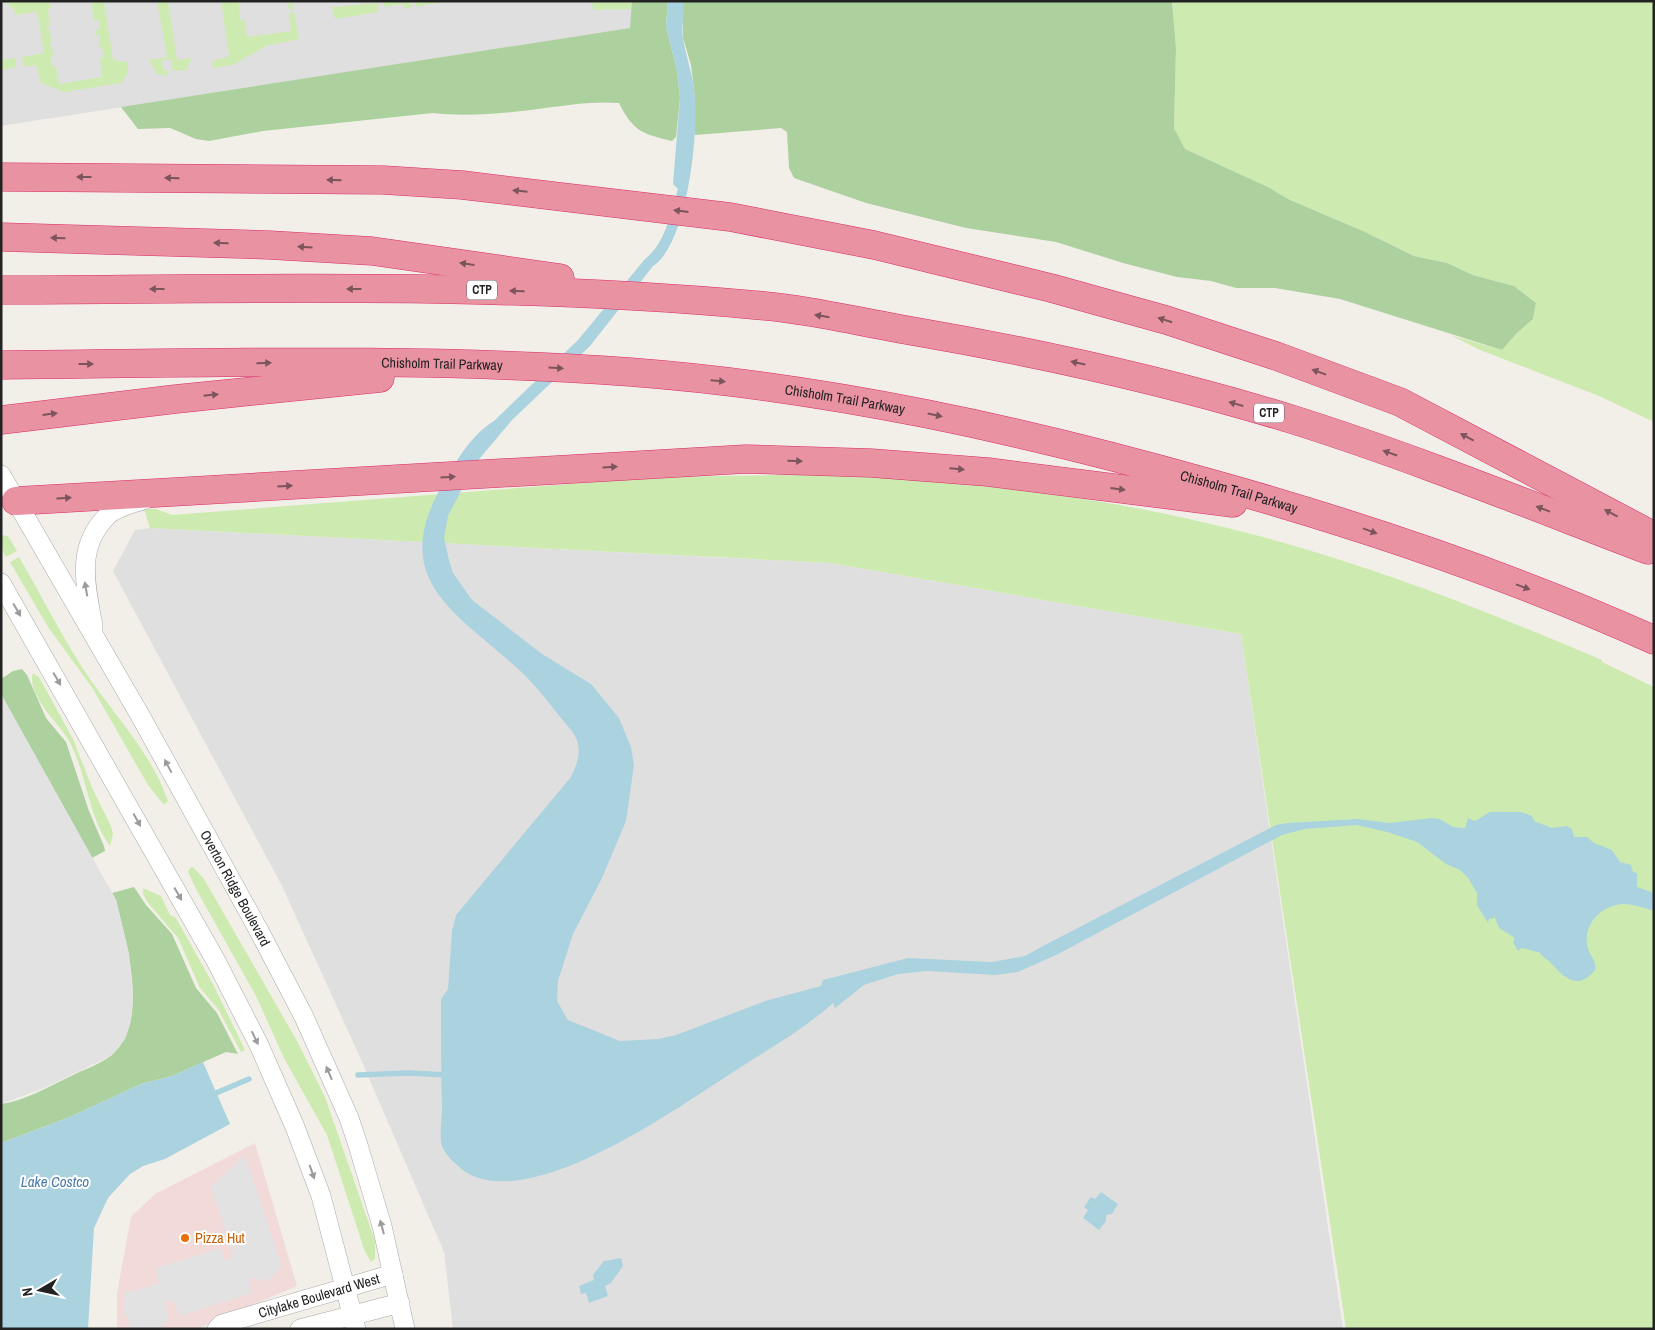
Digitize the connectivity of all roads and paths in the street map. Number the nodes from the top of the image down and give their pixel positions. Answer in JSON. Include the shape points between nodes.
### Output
{"nodes":[{"id":1,"x":1,"y":177,"type":"edge"},
{"id":2,"x":1,"y":237,"type":"edge"},
{"id":3,"x":1,"y":290,"type":"edge"},
{"id":4,"x":758,"y":305,"type":"junction"},
{"id":5,"x":10,"y":365,"type":"edge"},
{"id":6,"x":507,"y":365,"type":"junction"},
{"id":7,"x":1,"y":420,"type":"edge"},
{"id":8,"x":1,"y":475,"type":"edge"},
{"id":9,"x":164,"y":492,"type":"junction"},
{"id":10,"x":16,"y":501,"type":"junction"},
{"id":11,"x":1324,"y":515,"type":"junction"},
{"id":12,"x":1654,"y":536,"type":"edge"},
{"id":13,"x":1654,"y":552,"type":"edge"},
{"id":14,"x":1,"y":583,"type":"edge"},
{"id":15,"x":94,"y":637,"type":"junction"},
{"id":16,"x":1654,"y":640,"type":"edge"},
{"id":17,"x":393,"y":1274,"type":"junction"},
{"id":18,"x":346,"y":1288,"type":"junction"},
{"id":19,"x":400,"y":1303,"type":"junction"},
{"id":20,"x":354,"y":1323,"type":"edge"},
{"id":21,"x":217,"y":1329,"type":"edge"},
{"id":22,"x":300,"y":1329,"type":"edge"},
{"id":23,"x":405,"y":1329,"type":"edge"}],
"edges":[{"from":12,"to":1,"type":"highway","one_way":true,"via":[[1400,402],[1166,320],[874,245],[730,217],[523,191],[383,180]]},
{"from":4,"to":2,"type":"highway","one_way":true,"via":[[372,251]]},
{"from":4,"to":3,"type":"highway","number":"CTP","one_way":true,"via":[[553,292]]},
{"from":13,"to":4,"type":"highway","number":"CTP","one_way":true,"via":[[1446,472],[1290,419],[1116,372],[990,344]]},
{"from":5,"to":6,"type":"highway","name":"Chisholm Trail Parkway","one_way":true,"via":[[304,362]]},
{"from":7,"to":6,"type":"highway","one_way":true},
{"from":6,"to":11,"type":"highway","name":"Chisholm Trail Parkway","one_way":true,"via":[[727,382],[923,412],[1034,436]]},
{"from":8,"to":10,"type":"street","name":"Overton Ridge Boulevard"},
{"from":10,"to":9,"type":"highway","one_way":true},
{"from":9,"to":11,"type":"highway","one_way":true,"via":[[746,460],[871,463],[988,472]]},
{"from":15,"to":9,"type":"street","one_way":true,"via":[[84,572],[89,542],[108,514]]},
{"from":10,"to":15,"type":"street","name":"Overton Ridge Boulevard"},
{"from":11,"to":16,"type":"highway","name":"Chisholm Trail Parkway","one_way":true,"via":[[1553,598]]},
{"from":14,"to":18,"type":"street","one_way":true,"via":[[243,1013],[308,1160]]},
{"from":17,"to":15,"type":"street","name":"Overton Ridge Boulevard","one_way":true,"via":[[349,1118],[304,1017]]},
{"from":17,"to":18,"type":"street","name":"Citylake Boulevard West"},
{"from":17,"to":19,"type":"street","name":"Overton Ridge Boulevard"},
{"from":18,"to":20,"type":"street"},
{"from":18,"to":21,"type":"street","name":"Citylake Boulevard West","via":[[222,1324]]},
{"from":19,"to":20,"type":"street","name":"Citylake Boulevard West"},
{"from":19,"to":23,"type":"street","name":"Overton Ridge Boulevard"},
{"from":20,"to":22,"type":"street","name":"Citylake Boulevard West"}]}
